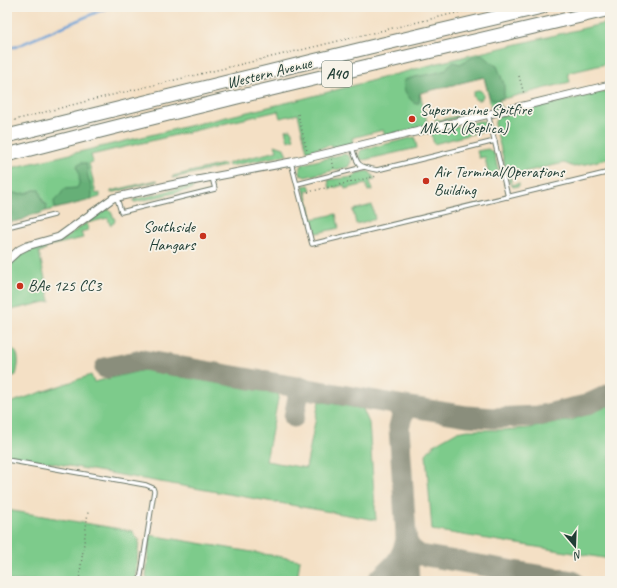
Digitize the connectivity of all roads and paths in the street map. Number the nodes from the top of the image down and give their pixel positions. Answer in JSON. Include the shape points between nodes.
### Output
{"nodes":[{"id":1,"x":481,"y":7,"type":"edge"},
{"id":2,"x":542,"y":7,"type":"edge"},
{"id":3,"x":610,"y":9,"type":"edge"},
{"id":4,"x":519,"y":76,"type":"dead end"},
{"id":5,"x":610,"y":85,"type":"edge"},
{"id":6,"x":524,"y":94,"type":"dead end"},
{"id":7,"x":298,"y":114,"type":"dead end"},
{"id":8,"x":488,"y":114,"type":"junction"},
{"id":9,"x":7,"y":122,"type":"edge"},
{"id":10,"x":7,"y":136,"type":"edge"},
{"id":11,"x":495,"y":142,"type":"junction"},
{"id":12,"x":352,"y":147,"type":"junction"},
{"id":13,"x":307,"y":152,"type":"dead end"},
{"id":14,"x":330,"y":152,"type":"junction"},
{"id":15,"x":7,"y":156,"type":"edge"},
{"id":16,"x":291,"y":162,"type":"junction"},
{"id":17,"x":365,"y":167,"type":"junction"},
{"id":18,"x":610,"y":172,"type":"edge"},
{"id":19,"x":336,"y":174,"type":"junction"},
{"id":20,"x":381,"y":175,"type":"dead end"},
{"id":21,"x":212,"y":177,"type":"junction"},
{"id":22,"x":350,"y":177,"type":"dead end"},
{"id":23,"x":351,"y":182,"type":"junction"},
{"id":24,"x":297,"y":184,"type":"junction"},
{"id":25,"x":308,"y":192,"type":"dead end"},
{"id":26,"x":117,"y":197,"type":"junction"},
{"id":27,"x":508,"y":197,"type":"junction"},
{"id":28,"x":54,"y":215,"type":"dead end"},
{"id":29,"x":7,"y":227,"type":"edge"},
{"id":30,"x":7,"y":261,"type":"edge"},
{"id":31,"x":7,"y":460,"type":"edge"},
{"id":32,"x":88,"y":512,"type":"dead end"},
{"id":33,"x":141,"y":579,"type":"edge"},
{"id":34,"x":79,"y":581,"type":"edge"},
{"id":35,"x":144,"y":581,"type":"edge"}],
"edges":[{"from":1,"to":9,"type":"path"},
{"from":2,"to":10,"type":"highway","name":"Western Avenue","number":"A40"},
{"from":3,"to":15,"type":"highway","name":"Western Avenue","number":"A40","via":[[359,68]]},
{"from":4,"to":6,"type":"path"},
{"from":5,"to":8,"type":"street"},
{"from":7,"to":13,"type":"path"},
{"from":8,"to":11,"type":"lane"},
{"from":8,"to":12,"type":"street"},
{"from":11,"to":17,"type":"lane","via":[[377,170]]},
{"from":11,"to":27,"type":"lane"},
{"from":12,"to":14,"type":"street"},
{"from":12,"to":17,"type":"lane","via":[[356,162]]},
{"from":14,"to":16,"type":"street"},
{"from":14,"to":19,"type":"path"},
{"from":16,"to":21,"type":"street"},
{"from":16,"to":24,"type":"lane"},
{"from":17,"to":19,"type":"lane"},
{"from":18,"to":27,"type":"lane"},
{"from":19,"to":24,"type":"lane"},
{"from":20,"to":23,"type":"path"},
{"from":21,"to":26,"type":"street"},
{"from":21,"to":26,"type":"lane","via":[[215,190],[121,212]]},
{"from":22,"to":23,"type":"path"},
{"from":23,"to":25,"type":"path"},
{"from":24,"to":27,"type":"lane","via":[[312,244]]},
{"from":26,"to":30,"type":"street","via":[[59,237],[27,246]]},
{"from":28,"to":29,"type":"lane"},
{"from":31,"to":33,"type":"lane","via":[[153,488]]},
{"from":32,"to":34,"type":"path"},
{"from":33,"to":35,"type":"lane"}]}
